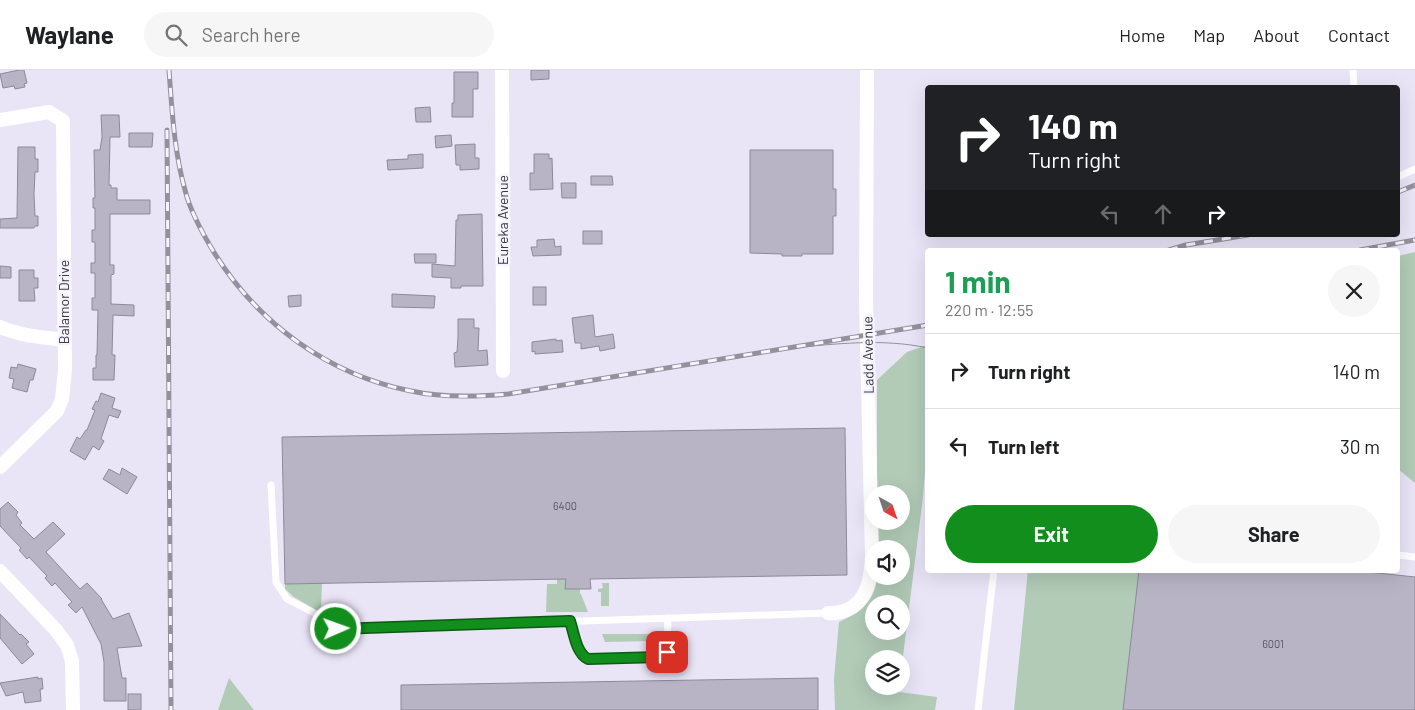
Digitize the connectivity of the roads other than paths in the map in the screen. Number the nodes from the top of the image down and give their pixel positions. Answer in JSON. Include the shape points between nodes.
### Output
{"nodes":[{"id":1,"x":502,"y":70,"type":"edge"},
{"id":2,"x":866,"y":70,"type":"edge"},
{"id":3,"x":1353,"y":70,"type":"edge"},
{"id":4,"x":1354,"y":85,"type":"edge"},
{"id":5,"x":0,"y":120,"type":"edge"},
{"id":6,"x":1415,"y":169,"type":"edge"},
{"id":7,"x":1400,"y":176,"type":"edge"},
{"id":8,"x":0,"y":327,"type":"edge"},
{"id":9,"x":64,"y":340,"type":"junction"},
{"id":10,"x":503,"y":371,"type":"dead end"},
{"id":11,"x":0,"y":467,"type":"edge"},
{"id":12,"x":271,"y":484,"type":"dead end"},
{"id":13,"x":1400,"y":555,"type":"edge"},
{"id":14,"x":1415,"y":557,"type":"edge"},
{"id":15,"x":0,"y":571,"type":"edge"},
{"id":16,"x":994,"y":573,"type":"edge"},
{"id":17,"x":828,"y":613,"type":"joint"},
{"id":18,"x":668,"y":618,"type":"junction"},
{"id":19,"x":570,"y":621,"type":"junction"},
{"id":20,"x":73,"y":710,"type":"edge"},
{"id":21,"x":978,"y":710,"type":"edge"}],
"edges":[{"from":1,"to":10,"type":"street","name":"Eureka Avenue"},
{"from":2,"to":17,"type":"street","name":"Ladd Avenue","via":[[871,575],[867,589],[856,604],[839,613]]},
{"from":3,"to":4,"type":"lane"},
{"from":5,"to":9,"type":"street","name":"Balamor Drive","via":[[49,112],[63,122]]},
{"from":6,"to":7,"type":"lane"},
{"from":8,"to":9,"type":"street","via":[[29,336]]},
{"from":9,"to":11,"type":"street","name":"Balamor Drive","via":[[64,386],[57,411]]},
{"from":12,"to":19,"type":"lane","via":[[276,582],[287,599],[318,615],[336,629]]},
{"from":13,"to":14,"type":"lane"},
{"from":15,"to":20,"type":"street","via":[[67,645],[72,661]]},
{"from":16,"to":21,"type":"lane"},
{"from":17,"to":18,"type":"lane"},
{"from":18,"to":19,"type":"lane"},
{"from":18,"to":19,"type":"lane","via":[[667,652],[660,657],[588,659],[577,644]]}]}
